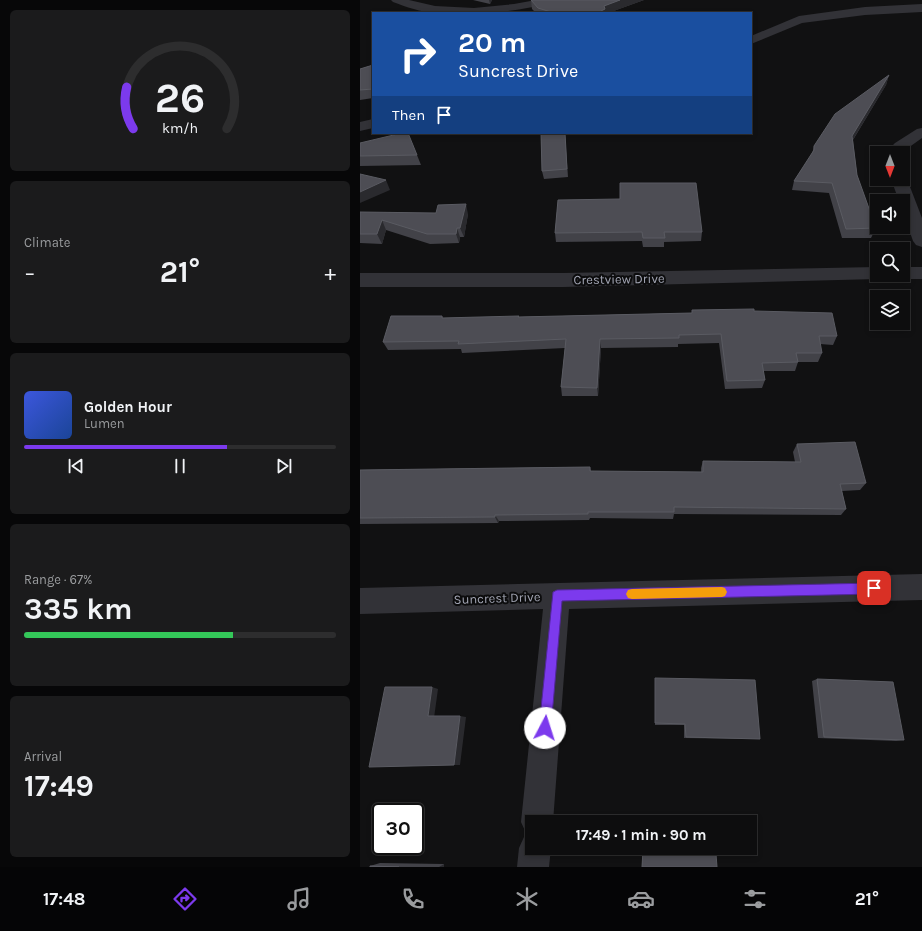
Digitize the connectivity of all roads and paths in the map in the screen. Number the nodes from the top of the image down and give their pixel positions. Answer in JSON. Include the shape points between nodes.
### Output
{"nodes":[{"id":1,"x":397,"y":0,"type":"edge"},
{"id":2,"x":552,"y":0,"type":"edge"},
{"id":3,"x":915,"y":0,"type":"edge"},
{"id":4,"x":922,"y":8,"type":"edge"},
{"id":5,"x":752,"y":40,"type":"edge"},
{"id":6,"x":372,"y":123,"type":"edge"},
{"id":7,"x":360,"y":127,"type":"edge"},
{"id":8,"x":922,"y":132,"type":"edge"},
{"id":9,"x":900,"y":146,"type":"edge"},
{"id":10,"x":902,"y":186,"type":"edge"},
{"id":11,"x":922,"y":241,"type":"edge"},
{"id":12,"x":870,"y":273,"type":"edge"},
{"id":13,"x":910,"y":273,"type":"edge"},
{"id":14,"x":922,"y":273,"type":"edge"},
{"id":15,"x":360,"y":280,"type":"edge"},
{"id":16,"x":922,"y":587,"type":"edge"},
{"id":17,"x":557,"y":596,"type":"junction"},
{"id":18,"x":360,"y":601,"type":"edge"},
{"id":19,"x":538,"y":815,"type":"edge"},
{"id":20,"x":534,"y":855,"type":"edge"},
{"id":21,"x":533,"y":867,"type":"edge"}],
"edges":[{"from":1,"to":2,"type":"street","via":[[409,5],[447,11],[480,12]]},
{"from":3,"to":4,"type":"street"},
{"from":4,"to":5,"type":"street","via":[[865,11],[799,20]]},
{"from":6,"to":7,"type":"street"},
{"from":8,"to":9,"type":"street"},
{"from":10,"to":11,"type":"street"},
{"from":12,"to":15,"type":"street","name":"Crestview Drive","via":[[571,280]]},
{"from":13,"to":14,"type":"street"},
{"from":16,"to":17,"type":"street","name":"Suncrest Drive"},
{"from":17,"to":18,"type":"street","name":"Suncrest Drive"},
{"from":17,"to":19,"type":"street"},
{"from":20,"to":21,"type":"street"}]}
